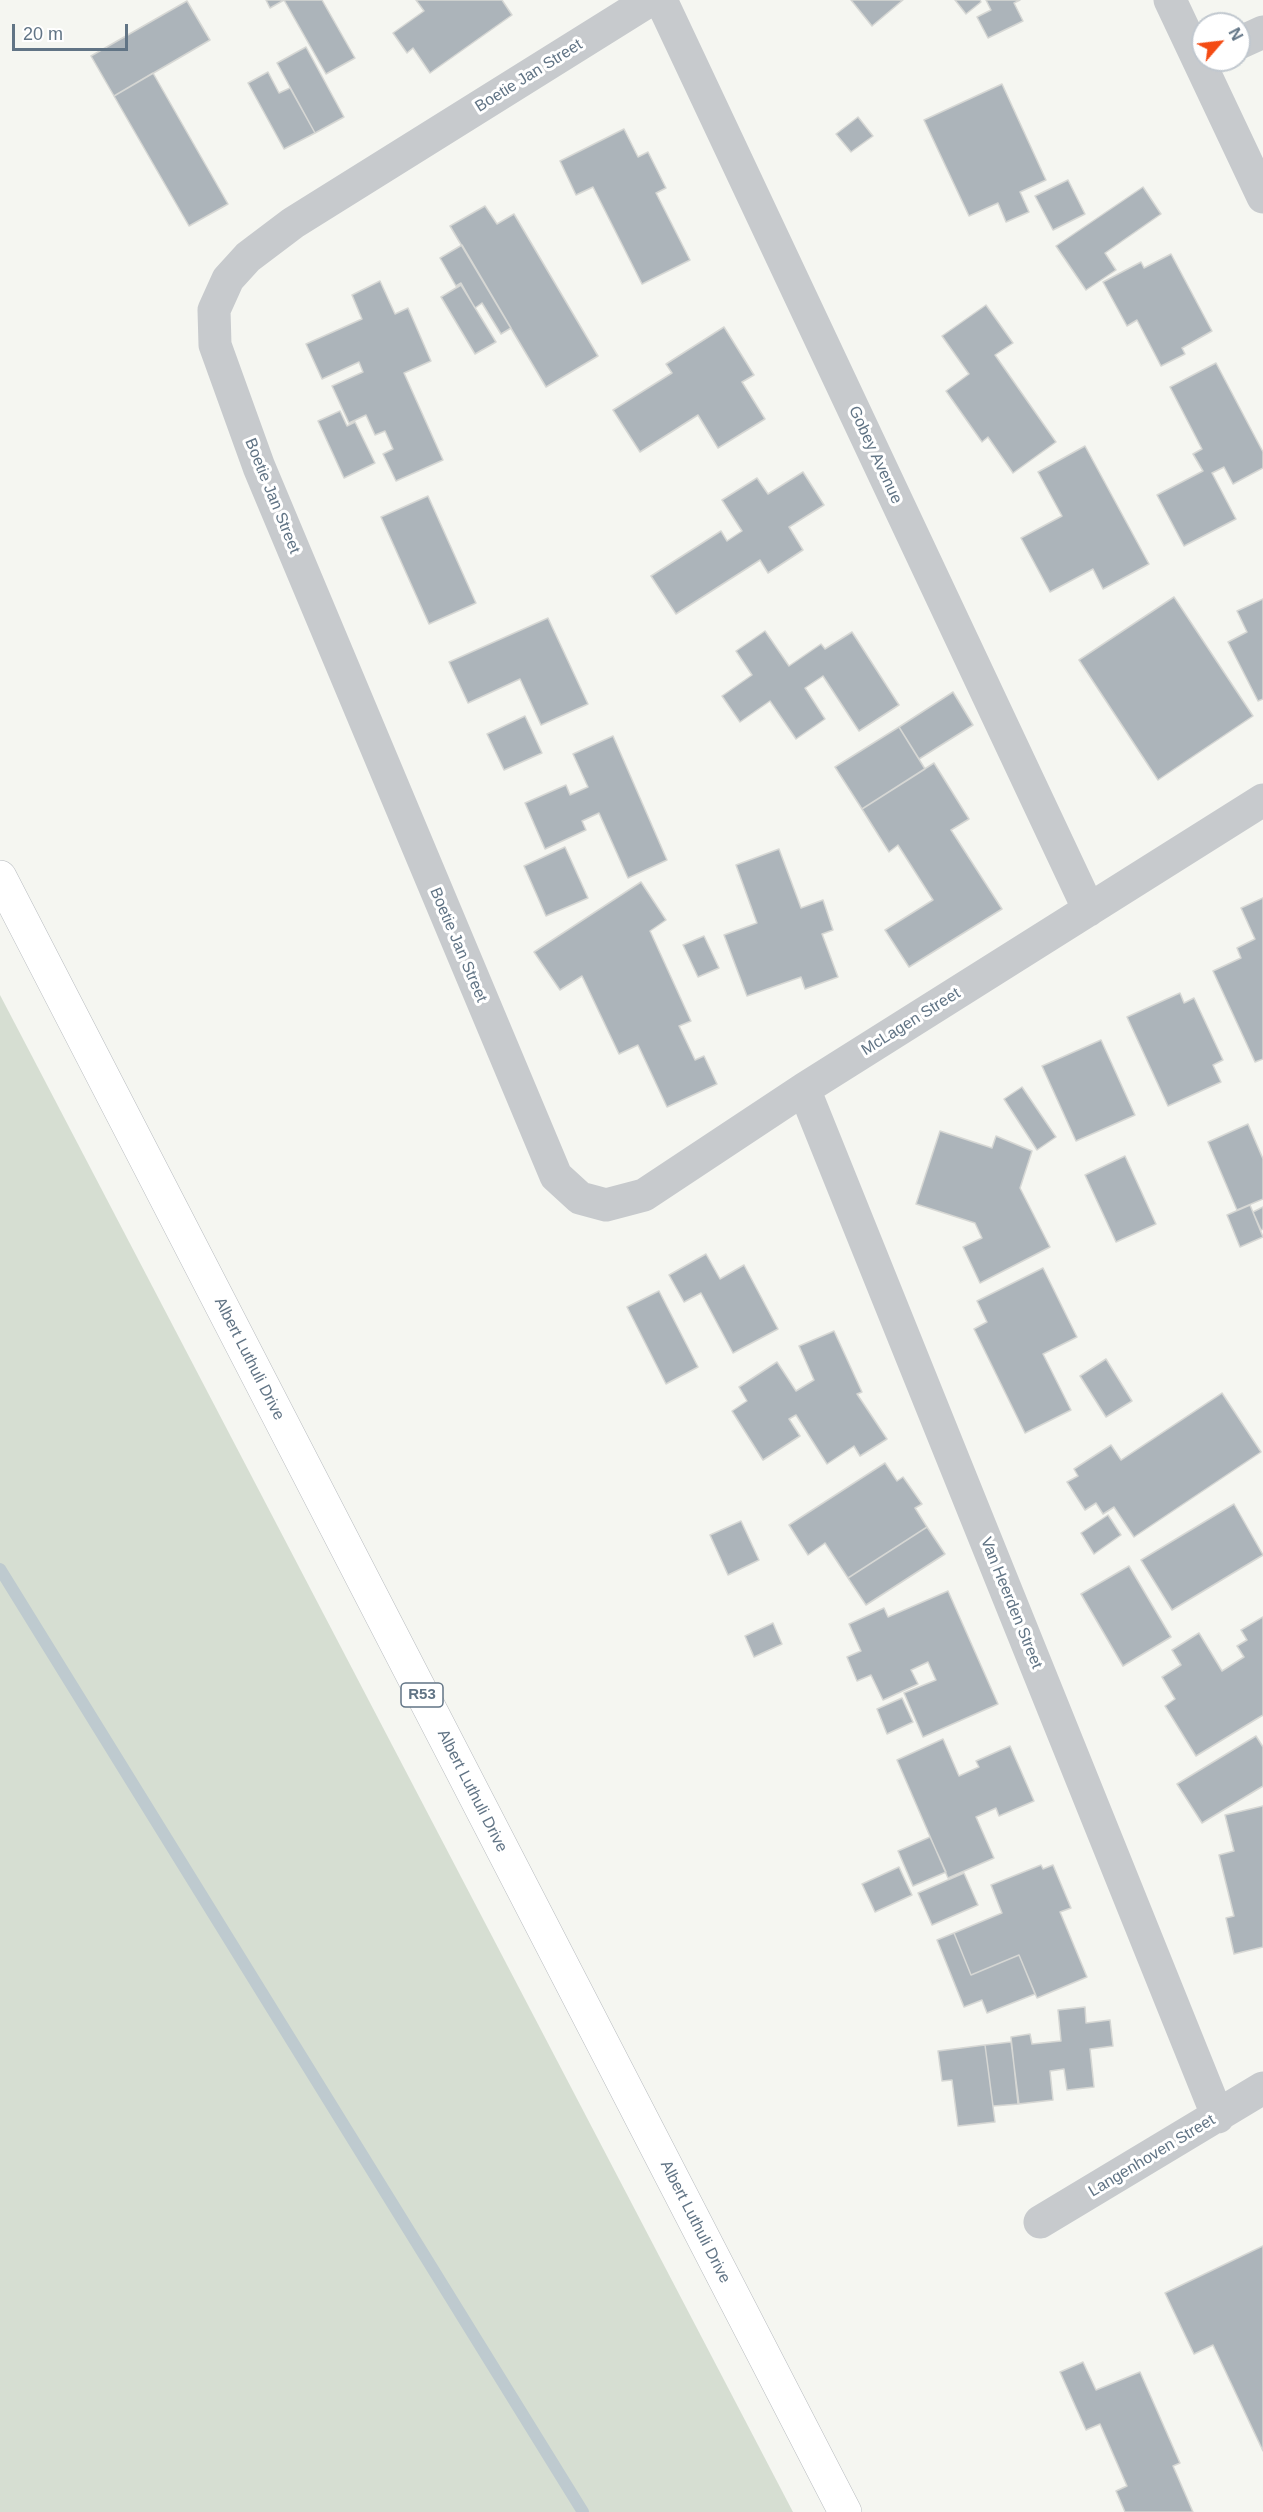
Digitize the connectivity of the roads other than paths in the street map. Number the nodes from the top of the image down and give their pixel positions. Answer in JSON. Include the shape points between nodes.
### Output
{"nodes":[{"id":1,"x":650,"y":0,"type":"edge"},
{"id":2,"x":662,"y":0,"type":"edge"},
{"id":3,"x":1170,"y":0,"type":"edge"},
{"id":4,"x":1191,"y":40,"type":"edge"},
{"id":5,"x":1207,"y":72,"type":"edge"},
{"id":6,"x":1263,"y":196,"type":"edge"},
{"id":7,"x":1263,"y":800,"type":"edge"},
{"id":8,"x":0,"y":877,"type":"edge"},
{"id":9,"x":1089,"y":910,"type":"junction"},
{"id":10,"x":804,"y":1089,"type":"junction"},
{"id":11,"x":556,"y":1176,"type":"joint"},
{"id":12,"x":1263,"y":2088,"type":"edge"},
{"id":13,"x":1218,"y":2117,"type":"junction"},
{"id":14,"x":1040,"y":2222,"type":"dead end"},
{"id":15,"x":845,"y":2512,"type":"edge"}],
"edges":[{"from":1,"to":11,"type":"street","name":"Boetie Jan Street","via":[[293,223],[248,257],[228,279],[214,310],[215,345],[259,467]]},
{"from":2,"to":9,"type":"street","name":"Gobey Avenue"},
{"from":3,"to":4,"type":"street"},
{"from":5,"to":6,"type":"street"},
{"from":7,"to":9,"type":"street","name":"McLagen Street"},
{"from":8,"to":15,"type":"main road","name":"Albert Luthuli Drive","number":"R53"},
{"from":9,"to":10,"type":"street","name":"McLagen Street"},
{"from":10,"to":11,"type":"street","name":"McLagen Street","via":[[644,1195],[606,1205],[580,1198]]},
{"from":10,"to":13,"type":"street","name":"Van Heerden Street"},
{"from":12,"to":13,"type":"street","name":"Langenhoven Street"},
{"from":13,"to":14,"type":"street","name":"Langenhoven Street"}]}
